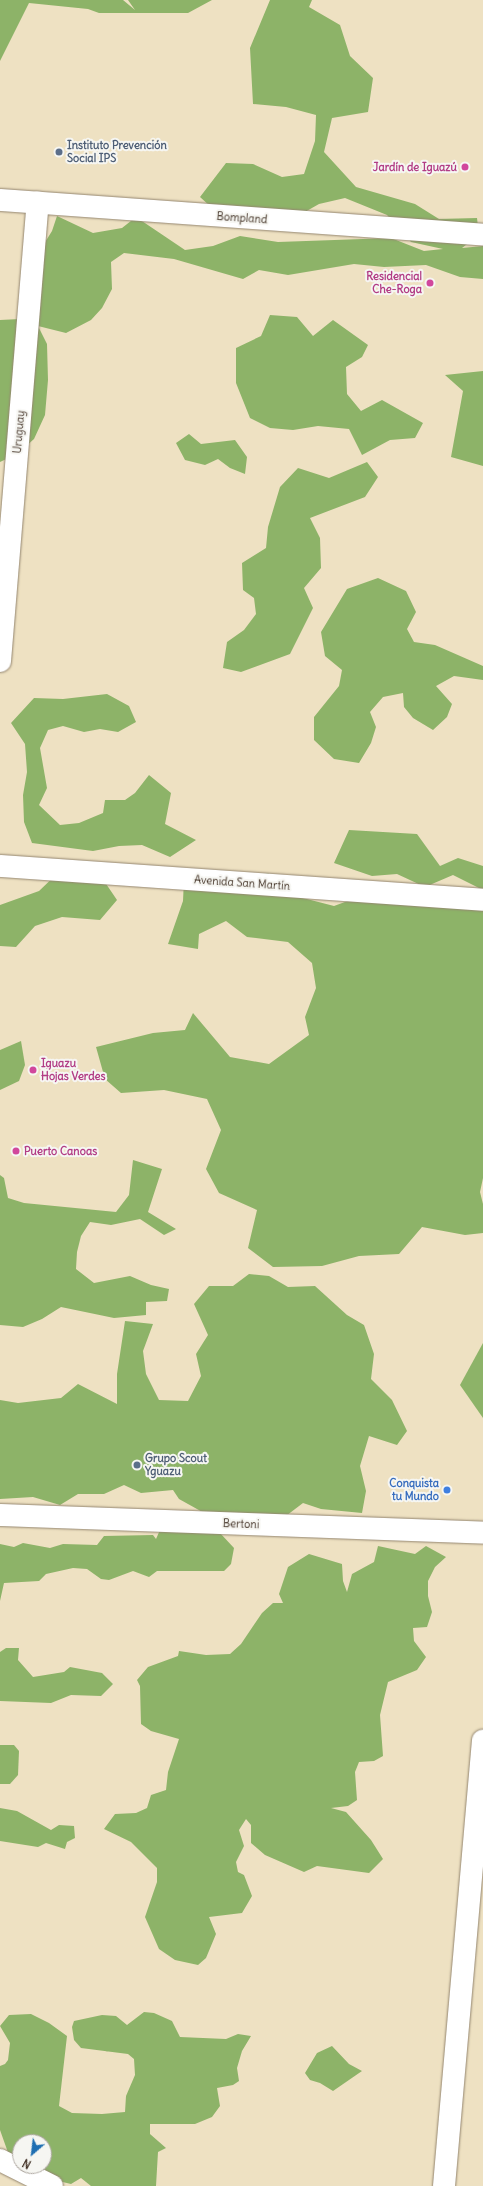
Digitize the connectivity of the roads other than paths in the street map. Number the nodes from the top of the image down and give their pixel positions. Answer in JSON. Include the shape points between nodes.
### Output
{"nodes":[{"id":1,"x":0,"y":200,"type":"edge"},
{"id":2,"x":38,"y":203,"type":"junction"},
{"id":3,"x":483,"y":235,"type":"edge"},
{"id":4,"x":0,"y":661,"type":"edge"},
{"id":5,"x":0,"y":866,"type":"edge"},
{"id":6,"x":483,"y":900,"type":"edge"},
{"id":7,"x":0,"y":1515,"type":"edge"},
{"id":8,"x":483,"y":1533,"type":"edge"},
{"id":9,"x":483,"y":1741,"type":"edge"},
{"id":10,"x":477,"y":1881,"type":"edge"},
{"id":11,"x":0,"y":2160,"type":"edge"},
{"id":12,"x":52,"y":2186,"type":"edge"},
{"id":13,"x":444,"y":2186,"type":"edge"}],
"edges":[{"from":1,"to":2,"type":"street","name":"Bompland"},
{"from":2,"to":3,"type":"street","name":"Bompland"},
{"from":2,"to":4,"type":"street","name":"Uruguay"},
{"from":5,"to":6,"type":"street","name":"Avenida San Martín"},
{"from":7,"to":8,"type":"street","name":"Bertoni"},
{"from":9,"to":10,"type":"street"},
{"from":10,"to":13,"type":"street"},
{"from":11,"to":12,"type":"street"}]}
